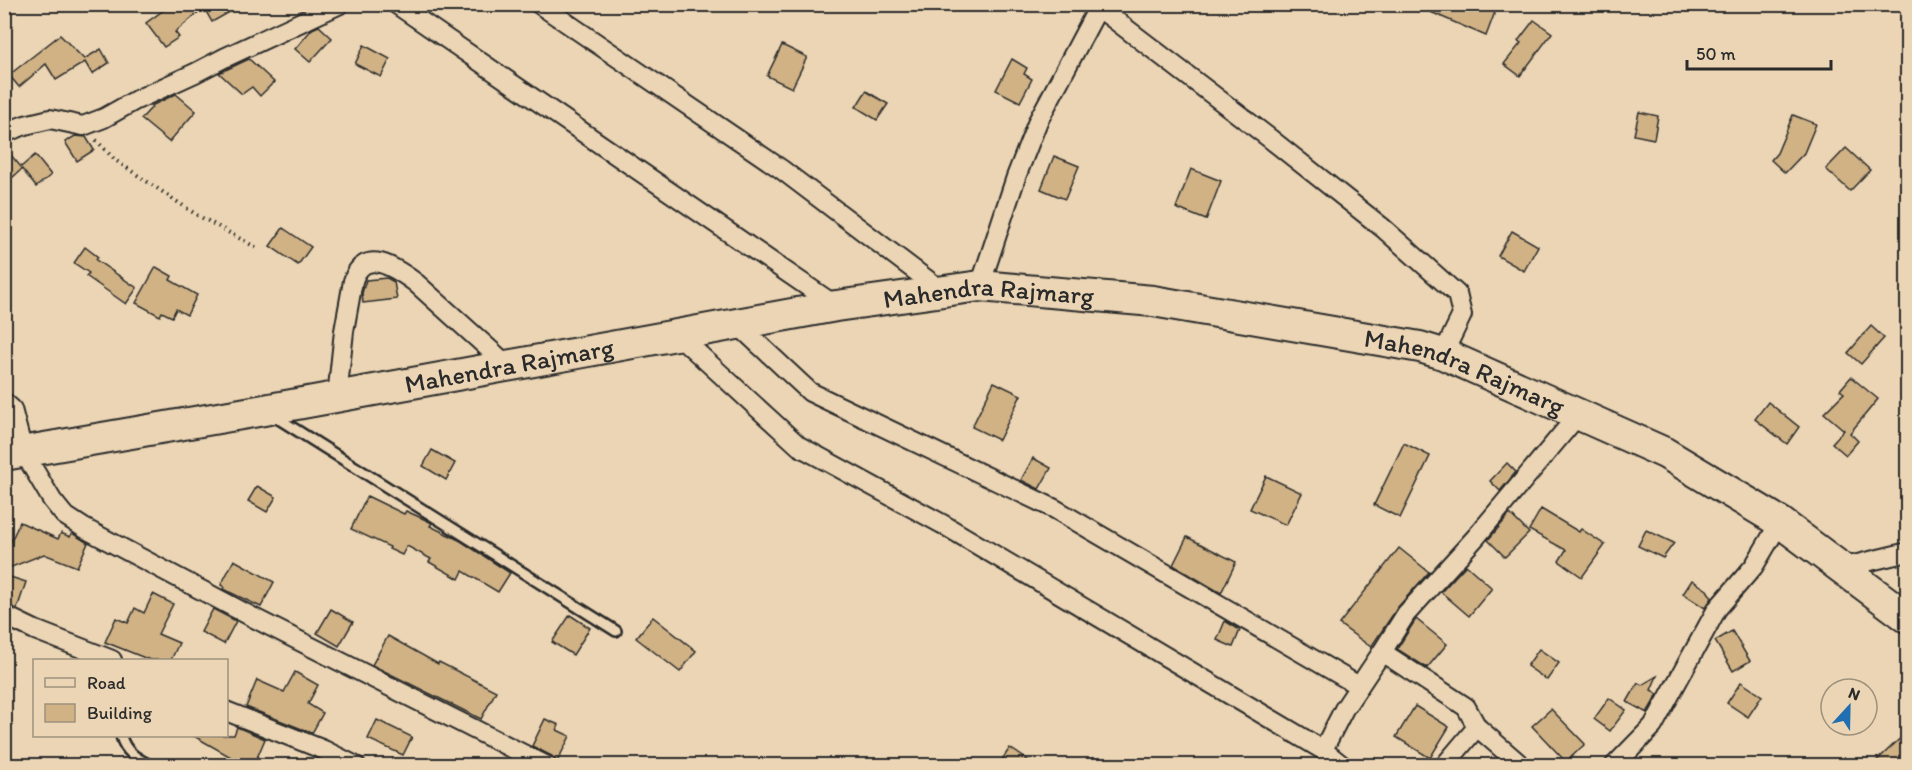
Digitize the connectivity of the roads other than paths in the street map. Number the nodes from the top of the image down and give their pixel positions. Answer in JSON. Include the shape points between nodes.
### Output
{"nodes":[{"id":1,"x":340,"y":4,"type":"edge"},
{"id":2,"x":396,"y":4,"type":"edge"},
{"id":3,"x":539,"y":4,"type":"edge"},
{"id":4,"x":1097,"y":7,"type":"edge"},
{"id":5,"x":4,"y":133,"type":"edge"},
{"id":6,"x":980,"y":286,"type":"junction"},
{"id":7,"x":942,"y":291,"type":"junction"},
{"id":8,"x":836,"y":306,"type":"junction"},
{"id":9,"x":737,"y":324,"type":"junction"},
{"id":10,"x":678,"y":335,"type":"junction"},
{"id":11,"x":1443,"y":354,"type":"junction"},
{"id":12,"x":508,"y":366,"type":"junction"},
{"id":13,"x":338,"y":397,"type":"junction"},
{"id":14,"x":4,"y":402,"type":"edge"},
{"id":15,"x":264,"y":410,"type":"junction"},
{"id":16,"x":1578,"y":415,"type":"junction"},
{"id":17,"x":14,"y":453,"type":"edge"},
{"id":18,"x":1780,"y":522,"type":"junction"},
{"id":19,"x":1908,"y":552,"type":"edge"},
{"id":20,"x":1841,"y":568,"type":"junction"},
{"id":21,"x":4,"y":615,"type":"edge"},
{"id":22,"x":1908,"y":618,"type":"edge"},
{"id":23,"x":616,"y":632,"type":"dead end"},
{"id":24,"x":1382,"y":652,"type":"junction"},
{"id":25,"x":109,"y":659,"type":"edge"},
{"id":26,"x":1359,"y":686,"type":"junction"},
{"id":27,"x":228,"y":712,"type":"edge"},
{"id":28,"x":1477,"y":727,"type":"junction"},
{"id":29,"x":121,"y":737,"type":"edge"},
{"id":30,"x":1323,"y":750,"type":"junction"},
{"id":31,"x":152,"y":765,"type":"edge"},
{"id":32,"x":356,"y":765,"type":"edge"},
{"id":33,"x":547,"y":765,"type":"edge"},
{"id":34,"x":1343,"y":765,"type":"edge"},
{"id":35,"x":1444,"y":765,"type":"edge"},
{"id":36,"x":1522,"y":765,"type":"edge"},
{"id":37,"x":1614,"y":765,"type":"edge"}],
"edges":[{"from":1,"to":5,"type":"street","via":[[104,118],[83,126],[50,118]]},
{"from":2,"to":8,"type":"street"},
{"from":3,"to":7,"type":"street","via":[[781,168]]},
{"from":4,"to":6,"type":"street","via":[[1038,121]]},
{"from":4,"to":11,"type":"street","via":[[1383,228],[1457,294],[1462,315]]},
{"from":6,"to":7,"type":"highway","name":"Mahendra Rajmarg"},
{"from":6,"to":11,"type":"highway","name":"Mahendra Rajmarg","via":[[1153,301]]},
{"from":7,"to":8,"type":"highway","name":"Mahendra Rajmarg"},
{"from":8,"to":9,"type":"highway","name":"Mahendra Rajmarg"},
{"from":9,"to":10,"type":"highway","name":"Mahendra Rajmarg"},
{"from":9,"to":26,"type":"street","via":[[810,392],[1055,509]]},
{"from":10,"to":12,"type":"highway","name":"Mahendra Rajmarg"},
{"from":10,"to":30,"type":"street","via":[[799,447],[944,525]]},
{"from":11,"to":16,"type":"highway","name":"Mahendra Rajmarg"},
{"from":12,"to":13,"type":"highway","name":"Mahendra Rajmarg"},
{"from":12,"to":13,"type":"street","via":[[416,283],[388,266],[370,262],[363,264],[353,281]]},
{"from":13,"to":15,"type":"highway","name":"Mahendra Rajmarg"},
{"from":14,"to":17,"type":"street","via":[[12,409]]},
{"from":15,"to":17,"type":"highway","name":"Mahendra Rajmarg"},
{"from":15,"to":23,"type":"lane"},
{"from":16,"to":18,"type":"highway","name":"Mahendra Rajmarg","via":[[1665,453]]},
{"from":16,"to":24,"type":"street","via":[[1406,614]]},
{"from":17,"to":33,"type":"street","via":[[64,515],[84,528]]},
{"from":18,"to":20,"type":"highway","name":"Mahendra Rajmarg"},
{"from":18,"to":37,"type":"street","via":[[1754,566],[1717,609],[1653,726]]},
{"from":19,"to":20,"type":"street"},
{"from":20,"to":22,"type":"highway","name":"Mahendra Rajmarg"},
{"from":21,"to":25,"type":"street"},
{"from":24,"to":26,"type":"street"},
{"from":24,"to":28,"type":"street","via":[[1466,707]]},
{"from":26,"to":30,"type":"street"},
{"from":27,"to":32,"type":"street"},
{"from":28,"to":35,"type":"street"},
{"from":28,"to":36,"type":"street"},
{"from":29,"to":31,"type":"lane","via":[[134,758]]},
{"from":30,"to":34,"type":"street"}]}
